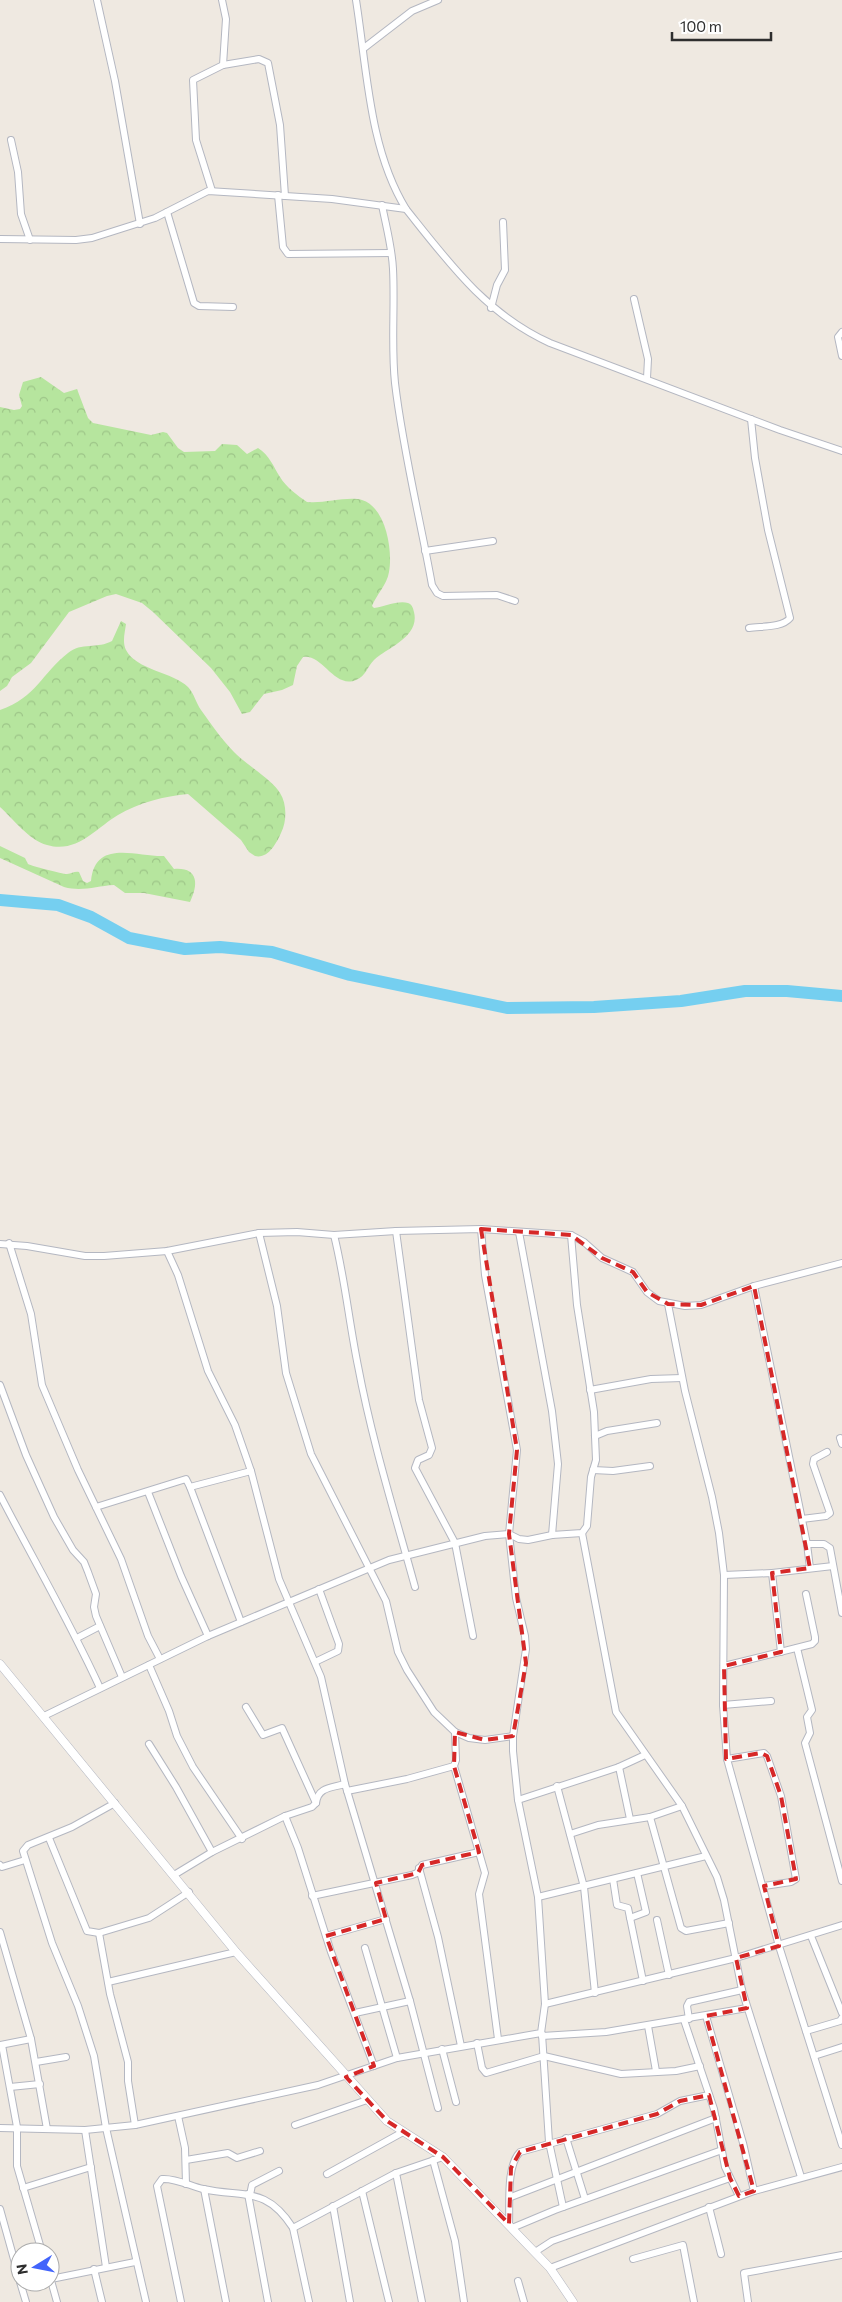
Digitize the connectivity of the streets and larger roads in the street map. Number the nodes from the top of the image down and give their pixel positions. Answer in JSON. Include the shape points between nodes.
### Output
{"nodes":[{"id":1,"x":97,"y":0,"type":"edge"},
{"id":2,"x":222,"y":0,"type":"edge"},
{"id":3,"x":356,"y":0,"type":"edge"},
{"id":4,"x":438,"y":0,"type":"edge"},
{"id":5,"x":364,"y":48,"type":"junction"},
{"id":6,"x":222,"y":65,"type":"junction"},
{"id":7,"x":11,"y":140,"type":"dead end"},
{"id":8,"x":212,"y":191,"type":"junction"},
{"id":9,"x":282,"y":195,"type":"junction"},
{"id":10,"x":382,"y":205,"type":"junction"},
{"id":11,"x":406,"y":210,"type":"junction"},
{"id":12,"x":167,"y":212,"type":"junction"},
{"id":13,"x":503,"y":222,"type":"dead end"},
{"id":14,"x":140,"y":224,"type":"junction"},
{"id":15,"x":0,"y":239,"type":"edge"},
{"id":16,"x":30,"y":240,"type":"junction"},
{"id":17,"x":391,"y":252,"type":"junction"},
{"id":18,"x":634,"y":299,"type":"dead end"},
{"id":19,"x":232,"y":307,"type":"dead end"},
{"id":20,"x":491,"y":308,"type":"junction"},
{"id":21,"x":842,"y":332,"type":"edge"},
{"id":22,"x":842,"y":356,"type":"edge"},
{"id":23,"x":647,"y":378,"type":"junction"},
{"id":24,"x":751,"y":419,"type":"junction"},
{"id":25,"x":842,"y":451,"type":"edge"},
{"id":26,"x":493,"y":541,"type":"dead end"},
{"id":27,"x":425,"y":551,"type":"junction"},
{"id":28,"x":515,"y":601,"type":"dead end"},
{"id":29,"x":749,"y":628,"type":"dead end"},
{"id":30,"x":481,"y":1229,"type":"junction"},
{"id":31,"x":396,"y":1231,"type":"junction"},
{"id":32,"x":519,"y":1232,"type":"junction"},
{"id":33,"x":259,"y":1233,"type":"junction"},
{"id":34,"x":334,"y":1235,"type":"junction"},
{"id":35,"x":571,"y":1235,"type":"junction"},
{"id":36,"x":9,"y":1243,"type":"junction"},
{"id":37,"x":0,"y":1244,"type":"edge"},
{"id":38,"x":167,"y":1251,"type":"junction"},
{"id":39,"x":842,"y":1263,"type":"edge"},
{"id":40,"x":754,"y":1286,"type":"junction"},
{"id":41,"x":668,"y":1304,"type":"junction"},
{"id":42,"x":682,"y":1378,"type":"junction"},
{"id":43,"x":0,"y":1385,"type":"edge"},
{"id":44,"x":590,"y":1390,"type":"junction"},
{"id":45,"x":657,"y":1423,"type":"dead end"},
{"id":46,"x":595,"y":1436,"type":"junction"},
{"id":47,"x":827,"y":1452,"type":"dead end"},
{"id":48,"x":650,"y":1466,"type":"dead end"},
{"id":49,"x":593,"y":1470,"type":"junction"},
{"id":50,"x":251,"y":1471,"type":"junction"},
{"id":51,"x":190,"y":1487,"type":"junction"},
{"id":52,"x":148,"y":1492,"type":"junction"},
{"id":53,"x":0,"y":1494,"type":"edge"},
{"id":54,"x":96,"y":1507,"type":"junction"},
{"id":55,"x":802,"y":1519,"type":"junction"},
{"id":56,"x":582,"y":1533,"type":"junction"},
{"id":57,"x":509,"y":1534,"type":"junction"},
{"id":58,"x":552,"y":1535,"type":"junction"},
{"id":59,"x":454,"y":1542,"type":"junction"},
{"id":60,"x":808,"y":1544,"type":"junction"},
{"id":61,"x":406,"y":1555,"type":"junction"},
{"id":62,"x":833,"y":1566,"type":"junction"},
{"id":63,"x":369,"y":1568,"type":"junction"},
{"id":64,"x":810,"y":1568,"type":"junction"},
{"id":65,"x":772,"y":1573,"type":"junction"},
{"id":66,"x":724,"y":1575,"type":"junction"},
{"id":67,"x":415,"y":1587,"type":"dead end"},
{"id":68,"x":319,"y":1589,"type":"junction"},
{"id":69,"x":806,"y":1594,"type":"dead end"},
{"id":70,"x":288,"y":1601,"type":"junction"},
{"id":71,"x":842,"y":1614,"type":"edge"},
{"id":72,"x":241,"y":1622,"type":"junction"},
{"id":73,"x":100,"y":1626,"type":"junction"},
{"id":74,"x":208,"y":1636,"type":"junction"},
{"id":75,"x":473,"y":1636,"type":"dead end"},
{"id":76,"x":78,"y":1638,"type":"junction"},
{"id":77,"x":797,"y":1648,"type":"junction"},
{"id":78,"x":781,"y":1652,"type":"junction"},
{"id":79,"x":160,"y":1659,"type":"junction"},
{"id":80,"x":315,"y":1662,"type":"junction"},
{"id":81,"x":149,"y":1665,"type":"junction"},
{"id":82,"x":724,"y":1666,"type":"junction"},
{"id":83,"x":2,"y":1669,"type":"edge"},
{"id":84,"x":122,"y":1677,"type":"junction"},
{"id":85,"x":100,"y":1688,"type":"junction"},
{"id":86,"x":771,"y":1701,"type":"dead end"},
{"id":87,"x":723,"y":1705,"type":"junction"},
{"id":88,"x":246,"y":1707,"type":"dead end"},
{"id":89,"x":44,"y":1716,"type":"junction"},
{"id":90,"x":455,"y":1732,"type":"junction"},
{"id":91,"x":513,"y":1736,"type":"junction"},
{"id":92,"x":149,"y":1744,"type":"dead end"},
{"id":93,"x":646,"y":1755,"type":"junction"},
{"id":94,"x":727,"y":1759,"type":"junction"},
{"id":95,"x":454,"y":1766,"type":"junction"},
{"id":96,"x":619,"y":1766,"type":"junction"},
{"id":97,"x":557,"y":1786,"type":"junction"},
{"id":98,"x":346,"y":1787,"type":"junction"},
{"id":99,"x":518,"y":1800,"type":"junction"},
{"id":100,"x":115,"y":1802,"type":"junction"},
{"id":101,"x":316,"y":1803,"type":"junction"},
{"id":102,"x":682,"y":1806,"type":"junction"},
{"id":103,"x":284,"y":1816,"type":"junction"},
{"id":104,"x":650,"y":1817,"type":"junction"},
{"id":105,"x":630,"y":1819,"type":"junction"},
{"id":106,"x":570,"y":1834,"type":"junction"},
{"id":107,"x":49,"y":1838,"type":"junction"},
{"id":108,"x":242,"y":1839,"type":"junction"},
{"id":109,"x":212,"y":1852,"type":"junction"},
{"id":110,"x":480,"y":1852,"type":"junction"},
{"id":111,"x":706,"y":1856,"type":"junction"},
{"id":112,"x":25,"y":1860,"type":"junction"},
{"id":113,"x":0,"y":1865,"type":"edge"},
{"id":114,"x":664,"y":1867,"type":"junction"},
{"id":115,"x":420,"y":1868,"type":"junction"},
{"id":116,"x":637,"y":1874,"type":"junction"},
{"id":117,"x":174,"y":1875,"type":"junction"},
{"id":118,"x":613,"y":1880,"type":"junction"},
{"id":119,"x":842,"y":1881,"type":"edge"},
{"id":120,"x":376,"y":1883,"type":"junction"},
{"id":121,"x":764,"y":1886,"type":"junction"},
{"id":122,"x":584,"y":1887,"type":"junction"},
{"id":123,"x":189,"y":1892,"type":"junction"},
{"id":124,"x":312,"y":1896,"type":"junction"},
{"id":125,"x":538,"y":1897,"type":"junction"},
{"id":126,"x":630,"y":1918,"type":"junction"},
{"id":127,"x":386,"y":1920,"type":"junction"},
{"id":128,"x":657,"y":1920,"type":"dead end"},
{"id":129,"x":729,"y":1923,"type":"junction"},
{"id":130,"x":842,"y":1925,"type":"edge"},
{"id":131,"x":0,"y":1932,"type":"edge"},
{"id":132,"x":99,"y":1933,"type":"junction"},
{"id":133,"x":326,"y":1936,"type":"junction"},
{"id":134,"x":811,"y":1936,"type":"junction"},
{"id":135,"x":779,"y":1946,"type":"junction"},
{"id":136,"x":365,"y":1948,"type":"dead end"},
{"id":137,"x":236,"y":1952,"type":"junction"},
{"id":138,"x":736,"y":1958,"type":"junction"},
{"id":139,"x":669,"y":1975,"type":"junction"},
{"id":140,"x":643,"y":1981,"type":"junction"},
{"id":141,"x":108,"y":1982,"type":"junction"},
{"id":142,"x":742,"y":1990,"type":"junction"},
{"id":143,"x":595,"y":1993,"type":"junction"},
{"id":144,"x":410,"y":2001,"type":"junction"},
{"id":145,"x":545,"y":2004,"type":"junction"},
{"id":146,"x":381,"y":2007,"type":"junction"},
{"id":147,"x":748,"y":2008,"type":"junction"},
{"id":148,"x":355,"y":2013,"type":"junction"},
{"id":149,"x":842,"y":2013,"type":"edge"},
{"id":150,"x":706,"y":2016,"type":"junction"},
{"id":151,"x":842,"y":2018,"type":"edge"},
{"id":152,"x":686,"y":2019,"type":"junction"},
{"id":153,"x":648,"y":2026,"type":"junction"},
{"id":154,"x":806,"y":2031,"type":"junction"},
{"id":155,"x":542,"y":2034,"type":"junction"},
{"id":156,"x":31,"y":2039,"type":"junction"},
{"id":157,"x":498,"y":2039,"type":"junction"},
{"id":158,"x":477,"y":2043,"type":"junction"},
{"id":159,"x":1,"y":2045,"type":"edge"},
{"id":160,"x":460,"y":2046,"type":"junction"},
{"id":161,"x":842,"y":2047,"type":"edge"},
{"id":162,"x":442,"y":2050,"type":"junction"},
{"id":163,"x":425,"y":2053,"type":"junction"},
{"id":164,"x":544,"y":2056,"type":"junction"},
{"id":165,"x":814,"y":2056,"type":"junction"},
{"id":166,"x":66,"y":2057,"type":"dead end"},
{"id":167,"x":398,"y":2058,"type":"junction"},
{"id":168,"x":36,"y":2062,"type":"junction"},
{"id":169,"x":374,"y":2066,"type":"junction"},
{"id":170,"x":700,"y":2066,"type":"junction"},
{"id":171,"x":656,"y":2071,"type":"junction"},
{"id":172,"x":346,"y":2077,"type":"junction"},
{"id":173,"x":40,"y":2084,"type":"junction"},
{"id":174,"x":10,"y":2087,"type":"junction"},
{"id":175,"x":709,"y":2094,"type":"junction"},
{"id":176,"x":367,"y":2100,"type":"junction"},
{"id":177,"x":456,"y":2102,"type":"dead end"},
{"id":178,"x":438,"y":2108,"type":"dead end"},
{"id":179,"x":178,"y":2116,"type":"junction"},
{"id":180,"x":716,"y":2118,"type":"junction"},
{"id":181,"x":135,"y":2125,"type":"junction"},
{"id":182,"x":295,"y":2125,"type":"dead end"},
{"id":183,"x":17,"y":2127,"type":"junction"},
{"id":184,"x":0,"y":2128,"type":"edge"},
{"id":185,"x":106,"y":2128,"type":"junction"},
{"id":186,"x":47,"y":2129,"type":"junction"},
{"id":187,"x":85,"y":2130,"type":"junction"},
{"id":188,"x":402,"y":2132,"type":"junction"},
{"id":189,"x":566,"y":2138,"type":"junction"},
{"id":190,"x":841,"y":2141,"type":"edge"},
{"id":191,"x":549,"y":2142,"type":"junction"},
{"id":192,"x":722,"y":2150,"type":"junction"},
{"id":193,"x":260,"y":2151,"type":"dead end"},
{"id":194,"x":443,"y":2157,"type":"junction"},
{"id":195,"x":186,"y":2160,"type":"junction"},
{"id":196,"x":433,"y":2160,"type":"junction"},
{"id":197,"x":90,"y":2167,"type":"junction"},
{"id":198,"x":842,"y":2167,"type":"edge"},
{"id":199,"x":279,"y":2171,"type":"dead end"},
{"id":200,"x":576,"y":2172,"type":"junction"},
{"id":201,"x":396,"y":2173,"type":"junction"},
{"id":202,"x":326,"y":2174,"type":"dead end"},
{"id":203,"x":801,"y":2177,"type":"junction"},
{"id":204,"x":730,"y":2178,"type":"junction"},
{"id":205,"x":556,"y":2179,"type":"junction"},
{"id":206,"x":186,"y":2184,"type":"junction"},
{"id":207,"x":23,"y":2188,"type":"junction"},
{"id":208,"x":204,"y":2189,"type":"junction"},
{"id":209,"x":362,"y":2191,"type":"junction"},
{"id":210,"x":754,"y":2191,"type":"junction"},
{"id":211,"x":249,"y":2194,"type":"junction"},
{"id":212,"x":511,"y":2196,"type":"junction"},
{"id":213,"x":739,"y":2196,"type":"junction"},
{"id":214,"x":585,"y":2199,"type":"junction"},
{"id":215,"x":333,"y":2206,"type":"junction"},
{"id":216,"x":563,"y":2207,"type":"junction"},
{"id":217,"x":709,"y":2208,"type":"junction"},
{"id":218,"x":0,"y":2209,"type":"edge"},
{"id":219,"x":511,"y":2226,"type":"junction"},
{"id":220,"x":293,"y":2228,"type":"junction"},
{"id":221,"x":39,"y":2242,"type":"edge"},
{"id":222,"x":10,"y":2246,"type":"edge"},
{"id":223,"x":534,"y":2252,"type":"junction"},
{"id":224,"x":721,"y":2254,"type":"dead end"},
{"id":225,"x":842,"y":2255,"type":"edge"},
{"id":226,"x":633,"y":2259,"type":"dead end"},
{"id":227,"x":135,"y":2262,"type":"junction"},
{"id":228,"x":106,"y":2267,"type":"junction"},
{"id":229,"x":550,"y":2268,"type":"junction"},
{"id":230,"x":94,"y":2269,"type":"junction"},
{"id":231,"x":60,"y":2276,"type":"edge"},
{"id":232,"x":518,"y":2281,"type":"dead end"},
{"id":233,"x":102,"y":2302,"type":"edge"},
{"id":234,"x":146,"y":2302,"type":"edge"},
{"id":235,"x":181,"y":2302,"type":"edge"},
{"id":236,"x":226,"y":2302,"type":"edge"},
{"id":237,"x":268,"y":2302,"type":"edge"},
{"id":238,"x":309,"y":2302,"type":"edge"},
{"id":239,"x":350,"y":2302,"type":"edge"},
{"id":240,"x":389,"y":2302,"type":"edge"},
{"id":241,"x":422,"y":2302,"type":"edge"},
{"id":242,"x":464,"y":2302,"type":"edge"},
{"id":243,"x":524,"y":2302,"type":"edge"},
{"id":244,"x":573,"y":2302,"type":"edge"},
{"id":245,"x":694,"y":2302,"type":"edge"},
{"id":246,"x":748,"y":2302,"type":"edge"}],
"edges":[{"from":1,"to":14,"type":"street"},
{"from":2,"to":6,"type":"street","via":[[226,18]]},
{"from":3,"to":5,"type":"street"},
{"from":4,"to":5,"type":"street","via":[[412,11]]},
{"from":5,"to":11,"type":"street","via":[[381,154],[388,176]]},
{"from":6,"to":8,"type":"street","via":[[193,80],[196,140]]},
{"from":6,"to":9,"type":"street","via":[[260,59],[268,63],[280,125]]},
{"from":7,"to":16,"type":"street","via":[[18,172],[21,214]]},
{"from":8,"to":9,"type":"street"},
{"from":8,"to":12,"type":"street"},
{"from":9,"to":10,"type":"street"},
{"from":9,"to":17,"type":"street","via":[[283,247],[288,254]]},
{"from":10,"to":11,"type":"street"},
{"from":10,"to":17,"type":"street"},
{"from":11,"to":20,"type":"street"},
{"from":12,"to":14,"type":"street"},
{"from":12,"to":19,"type":"street","via":[[194,302],[198,306]]},
{"from":13,"to":20,"type":"street","via":[[504,270]]},
{"from":14,"to":16,"type":"street","via":[[84,239]]},
{"from":15,"to":16,"type":"street"},
{"from":17,"to":27,"type":"street","via":[[395,383]]},
{"from":18,"to":23,"type":"street","via":[[648,359]]},
{"from":20,"to":23,"type":"street","via":[[533,336]]},
{"from":21,"to":22,"type":"street","via":[[838,334]]},
{"from":23,"to":24,"type":"street"},
{"from":24,"to":25,"type":"street"},
{"from":24,"to":29,"type":"street","via":[[768,530],[790,618],[785,623]]},
{"from":26,"to":27,"type":"street"},
{"from":27,"to":28,"type":"street","via":[[432,586],[443,596],[497,595]]},
{"from":30,"to":31,"type":"street"},
{"from":30,"to":32,"type":"street"},
{"from":30,"to":57,"type":"street","via":[[485,1275],[517,1450]]},
{"from":31,"to":34,"type":"street"},
{"from":31,"to":59,"type":"street","via":[[419,1400],[432,1448],[430,1455],[418,1460],[415,1468]]},
{"from":32,"to":35,"type":"street"},
{"from":32,"to":58,"type":"street","via":[[552,1411],[558,1464]]},
{"from":33,"to":34,"type":"street"},
{"from":33,"to":38,"type":"street"},
{"from":33,"to":63,"type":"street","via":[[277,1306],[291,1394],[311,1454]]},
{"from":34,"to":61,"type":"street","via":[[344,1272],[358,1366]]},
{"from":35,"to":41,"type":"street","via":[[602,1258],[633,1272],[647,1292]]},
{"from":35,"to":44,"type":"street","via":[[577,1305]]},
{"from":36,"to":37,"type":"street"},
{"from":36,"to":38,"type":"street","via":[[85,1256],[127,1256]]},
{"from":36,"to":54,"type":"street","via":[[31,1314],[42,1385]]},
{"from":38,"to":50,"type":"street","via":[[178,1275],[208,1372],[235,1425]]},
{"from":39,"to":40,"type":"street"},
{"from":40,"to":41,"type":"street","via":[[701,1305]]},
{"from":40,"to":55,"type":"street"},
{"from":41,"to":42,"type":"street"},
{"from":42,"to":44,"type":"street","via":[[652,1378]]},
{"from":42,"to":66,"type":"street","via":[[712,1497]]},
{"from":43,"to":73,"type":"street","via":[[54,1517],[86,1567],[96,1594],[94,1607]]},
{"from":44,"to":46,"type":"street"},
{"from":45,"to":46,"type":"street"},
{"from":46,"to":49,"type":"street"},
{"from":47,"to":55,"type":"street","via":[[814,1459],[813,1464],[830,1513]]},
{"from":48,"to":49,"type":"street"},
{"from":49,"to":56,"type":"street","via":[[587,1526]]},
{"from":50,"to":51,"type":"street"},
{"from":50,"to":70,"type":"street","via":[[279,1579]]},
{"from":51,"to":52,"type":"street","via":[[186,1479]]},
{"from":51,"to":72,"type":"street"},
{"from":52,"to":54,"type":"street"},
{"from":52,"to":74,"type":"street"},
{"from":53,"to":76,"type":"street"},
{"from":54,"to":79,"type":"street","via":[[121,1559],[148,1636]]},
{"from":55,"to":60,"type":"street"},
{"from":56,"to":58,"type":"street"},
{"from":56,"to":93,"type":"street","via":[[614,1706]]},
{"from":57,"to":58,"type":"street","via":[[528,1540]]},
{"from":57,"to":59,"type":"street"},
{"from":57,"to":91,"type":"street","via":[[526,1650]]},
{"from":59,"to":61,"type":"street"},
{"from":59,"to":75,"type":"street"},
{"from":60,"to":62,"type":"street","via":[[827,1545]]},
{"from":60,"to":64,"type":"street"},
{"from":61,"to":63,"type":"street"},
{"from":61,"to":67,"type":"street"},
{"from":62,"to":64,"type":"street"},
{"from":62,"to":71,"type":"street"},
{"from":63,"to":68,"type":"street"},
{"from":63,"to":90,"type":"street","via":[[386,1601],[398,1652],[407,1670],[434,1712]]},
{"from":64,"to":65,"type":"street"},
{"from":65,"to":66,"type":"street"},
{"from":65,"to":78,"type":"street"},
{"from":66,"to":82,"type":"street"},
{"from":68,"to":70,"type":"street"},
{"from":68,"to":80,"type":"street","via":[[339,1644],[338,1651]]},
{"from":69,"to":77,"type":"street","via":[[815,1641]]},
{"from":70,"to":72,"type":"street"},
{"from":70,"to":80,"type":"street"},
{"from":72,"to":74,"type":"street"},
{"from":73,"to":76,"type":"street"},
{"from":73,"to":84,"type":"street"},
{"from":74,"to":79,"type":"street"},
{"from":76,"to":85,"type":"street"},
{"from":77,"to":78,"type":"street"},
{"from":77,"to":119,"type":"street","via":[[812,1710],[807,1717],[810,1733],[805,1743]]},
{"from":78,"to":82,"type":"street"},
{"from":79,"to":81,"type":"street"},
{"from":80,"to":98,"type":"street"},
{"from":81,"to":84,"type":"street"},
{"from":81,"to":108,"type":"street","via":[[193,1767]]},
{"from":82,"to":87,"type":"street"},
{"from":83,"to":89,"type":"street"},
{"from":84,"to":85,"type":"street"},
{"from":85,"to":89,"type":"street"},
{"from":86,"to":87,"type":"street"},
{"from":87,"to":94,"type":"street"},
{"from":88,"to":101,"type":"street","via":[[263,1734],[282,1728]]},
{"from":89,"to":100,"type":"street"},
{"from":90,"to":91,"type":"street","via":[[485,1740]]},
{"from":90,"to":95,"type":"street"},
{"from":91,"to":99,"type":"street"},
{"from":92,"to":109,"type":"street"},
{"from":93,"to":96,"type":"street"},
{"from":93,"to":102,"type":"street"},
{"from":94,"to":121,"type":"street"},
{"from":94,"to":121,"type":"street","via":[[764,1753],[781,1796],[796,1879]]},
{"from":95,"to":98,"type":"street","via":[[407,1779]]},
{"from":95,"to":110,"type":"street"},
{"from":96,"to":97,"type":"street"},
{"from":96,"to":105,"type":"street"},
{"from":97,"to":99,"type":"street"},
{"from":97,"to":106,"type":"street"},
{"from":98,"to":101,"type":"street","via":[[321,1790]]},
{"from":98,"to":120,"type":"street"},
{"from":99,"to":125,"type":"street"},
{"from":100,"to":107,"type":"street"},
{"from":100,"to":117,"type":"street"},
{"from":101,"to":103,"type":"street"},
{"from":102,"to":104,"type":"street"},
{"from":102,"to":111,"type":"street"},
{"from":103,"to":108,"type":"street"},
{"from":103,"to":124,"type":"street","via":[[298,1848]]},
{"from":104,"to":105,"type":"street"},
{"from":104,"to":114,"type":"street"},
{"from":105,"to":106,"type":"street"},
{"from":106,"to":122,"type":"street"},
{"from":107,"to":112,"type":"street","via":[[26,1847],[23,1851]]},
{"from":107,"to":132,"type":"street","via":[[87,1931]]},
{"from":108,"to":109,"type":"street"},
{"from":109,"to":117,"type":"street"},
{"from":110,"to":115,"type":"street"},
{"from":110,"to":157,"type":"street","via":[[485,1873],[479,1894]]},
{"from":111,"to":114,"type":"street"},
{"from":111,"to":129,"type":"street","via":[[717,1878]]},
{"from":112,"to":113,"type":"street"},
{"from":112,"to":185,"type":"street","via":[[52,1943],[87,2032]]},
{"from":114,"to":116,"type":"street"},
{"from":114,"to":129,"type":"street","via":[[683,1930]]},
{"from":115,"to":120,"type":"street","via":[[412,1875]]},
{"from":115,"to":160,"type":"street"},
{"from":116,"to":118,"type":"street"},
{"from":116,"to":126,"type":"street","via":[[646,1912]]},
{"from":117,"to":123,"type":"street"},
{"from":118,"to":122,"type":"street"},
{"from":118,"to":126,"type":"street","via":[[617,1905],[627,1907]]},
{"from":120,"to":124,"type":"street"},
{"from":120,"to":127,"type":"street"},
{"from":121,"to":135,"type":"street"},
{"from":122,"to":125,"type":"street"},
{"from":122,"to":143,"type":"street"},
{"from":123,"to":132,"type":"street","via":[[149,1918]]},
{"from":123,"to":137,"type":"street"},
{"from":124,"to":133,"type":"street"},
{"from":125,"to":145,"type":"street"},
{"from":126,"to":140,"type":"street"},
{"from":127,"to":133,"type":"street"},
{"from":127,"to":144,"type":"street"},
{"from":128,"to":139,"type":"street"},
{"from":129,"to":138,"type":"street"},
{"from":130,"to":134,"type":"street"},
{"from":131,"to":156,"type":"street"},
{"from":132,"to":141,"type":"street"},
{"from":133,"to":148,"type":"street"},
{"from":134,"to":135,"type":"street"},
{"from":134,"to":149,"type":"street"},
{"from":135,"to":138,"type":"street"},
{"from":135,"to":154,"type":"street"},
{"from":136,"to":146,"type":"street"},
{"from":137,"to":141,"type":"street"},
{"from":137,"to":172,"type":"street"},
{"from":138,"to":139,"type":"street"},
{"from":138,"to":142,"type":"street"},
{"from":139,"to":140,"type":"street"},
{"from":140,"to":143,"type":"street"},
{"from":141,"to":181,"type":"street","via":[[128,2062]]},
{"from":142,"to":147,"type":"street"},
{"from":142,"to":152,"type":"street","via":[[689,2002]]},
{"from":143,"to":145,"type":"street"},
{"from":144,"to":146,"type":"street"},
{"from":144,"to":163,"type":"street"},
{"from":145,"to":155,"type":"street"},
{"from":146,"to":148,"type":"street"},
{"from":146,"to":167,"type":"street"},
{"from":147,"to":150,"type":"street"},
{"from":147,"to":203,"type":"street"},
{"from":148,"to":169,"type":"street"},
{"from":150,"to":152,"type":"street"},
{"from":150,"to":210,"type":"street"},
{"from":151,"to":154,"type":"street"},
{"from":152,"to":153,"type":"street"},
{"from":152,"to":170,"type":"street"},
{"from":153,"to":155,"type":"street","via":[[590,2034]]},
{"from":153,"to":171,"type":"street"},
{"from":154,"to":165,"type":"street"},
{"from":155,"to":157,"type":"street"},
{"from":155,"to":164,"type":"street"},
{"from":156,"to":159,"type":"street"},
{"from":156,"to":168,"type":"street"},
{"from":157,"to":158,"type":"street"},
{"from":158,"to":160,"type":"street"},
{"from":158,"to":164,"type":"street","via":[[486,2073]]},
{"from":159,"to":174,"type":"street"},
{"from":160,"to":162,"type":"street"},
{"from":161,"to":165,"type":"street"},
{"from":162,"to":163,"type":"street"},
{"from":162,"to":177,"type":"street"},
{"from":163,"to":167,"type":"street"},
{"from":163,"to":178,"type":"street"},
{"from":164,"to":171,"type":"street","via":[[621,2074]]},
{"from":164,"to":191,"type":"street"},
{"from":165,"to":190,"type":"street"},
{"from":166,"to":168,"type":"street"},
{"from":167,"to":169,"type":"street"},
{"from":168,"to":173,"type":"street"},
{"from":169,"to":172,"type":"street"},
{"from":170,"to":171,"type":"street"},
{"from":170,"to":175,"type":"street"},
{"from":172,"to":176,"type":"street"},
{"from":172,"to":179,"type":"street"},
{"from":173,"to":174,"type":"street"},
{"from":173,"to":186,"type":"street"},
{"from":174,"to":183,"type":"street"},
{"from":175,"to":180,"type":"street"},
{"from":175,"to":189,"type":"street","via":[[680,2101],[657,2114]]},
{"from":176,"to":182,"type":"street"},
{"from":176,"to":188,"type":"street"},
{"from":179,"to":181,"type":"street"},
{"from":179,"to":195,"type":"street"},
{"from":180,"to":192,"type":"street"},
{"from":180,"to":200,"type":"street"},
{"from":181,"to":185,"type":"street"},
{"from":183,"to":184,"type":"street"},
{"from":183,"to":186,"type":"street"},
{"from":183,"to":207,"type":"street","via":[[17,2166]]},
{"from":185,"to":187,"type":"street"},
{"from":185,"to":227,"type":"street"},
{"from":186,"to":187,"type":"street"},
{"from":187,"to":197,"type":"street"},
{"from":188,"to":194,"type":"street"},
{"from":188,"to":202,"type":"street"},
{"from":189,"to":191,"type":"street"},
{"from":189,"to":200,"type":"street"},
{"from":191,"to":205,"type":"street"},
{"from":191,"to":212,"type":"street","via":[[520,2152],[513,2158]]},
{"from":192,"to":204,"type":"street"},
{"from":192,"to":214,"type":"street"},
{"from":193,"to":195,"type":"street","via":[[237,2158],[228,2153]]},
{"from":194,"to":196,"type":"street"},
{"from":194,"to":219,"type":"street"},
{"from":195,"to":206,"type":"street"},
{"from":196,"to":201,"type":"street"},
{"from":196,"to":242,"type":"street","via":[[455,2241]]},
{"from":197,"to":207,"type":"street"},
{"from":197,"to":228,"type":"street"},
{"from":198,"to":203,"type":"street"},
{"from":199,"to":211,"type":"street","via":[[254,2184]]},
{"from":200,"to":205,"type":"street"},
{"from":200,"to":214,"type":"street"},
{"from":201,"to":209,"type":"street"},
{"from":201,"to":241,"type":"street"},
{"from":203,"to":210,"type":"street"},
{"from":204,"to":213,"type":"street"},
{"from":204,"to":223,"type":"street","via":[[552,2241]]},
{"from":205,"to":212,"type":"street"},
{"from":205,"to":216,"type":"street"},
{"from":206,"to":208,"type":"street"},
{"from":206,"to":235,"type":"street","via":[[167,2179],[159,2181],[157,2186]]},
{"from":207,"to":221,"type":"street"},
{"from":208,"to":211,"type":"street"},
{"from":208,"to":236,"type":"street"},
{"from":209,"to":215,"type":"street"},
{"from":209,"to":240,"type":"street"},
{"from":210,"to":213,"type":"street"},
{"from":211,"to":220,"type":"street","via":[[272,2202]]},
{"from":211,"to":237,"type":"street"},
{"from":212,"to":219,"type":"street"},
{"from":213,"to":217,"type":"street"},
{"from":214,"to":216,"type":"street"},
{"from":215,"to":220,"type":"street"},
{"from":215,"to":239,"type":"street"},
{"from":216,"to":219,"type":"street"},
{"from":217,"to":224,"type":"street"},
{"from":217,"to":229,"type":"street"},
{"from":218,"to":222,"type":"street"},
{"from":219,"to":223,"type":"street"},
{"from":220,"to":238,"type":"street"},
{"from":223,"to":229,"type":"street"},
{"from":225,"to":246,"type":"street","via":[[744,2273]]},
{"from":226,"to":245,"type":"street","via":[[683,2245]]},
{"from":227,"to":228,"type":"street"},
{"from":227,"to":234,"type":"street"},
{"from":228,"to":230,"type":"street"},
{"from":229,"to":244,"type":"street"},
{"from":230,"to":231,"type":"street"},
{"from":230,"to":233,"type":"street"},
{"from":232,"to":243,"type":"street"}]}
